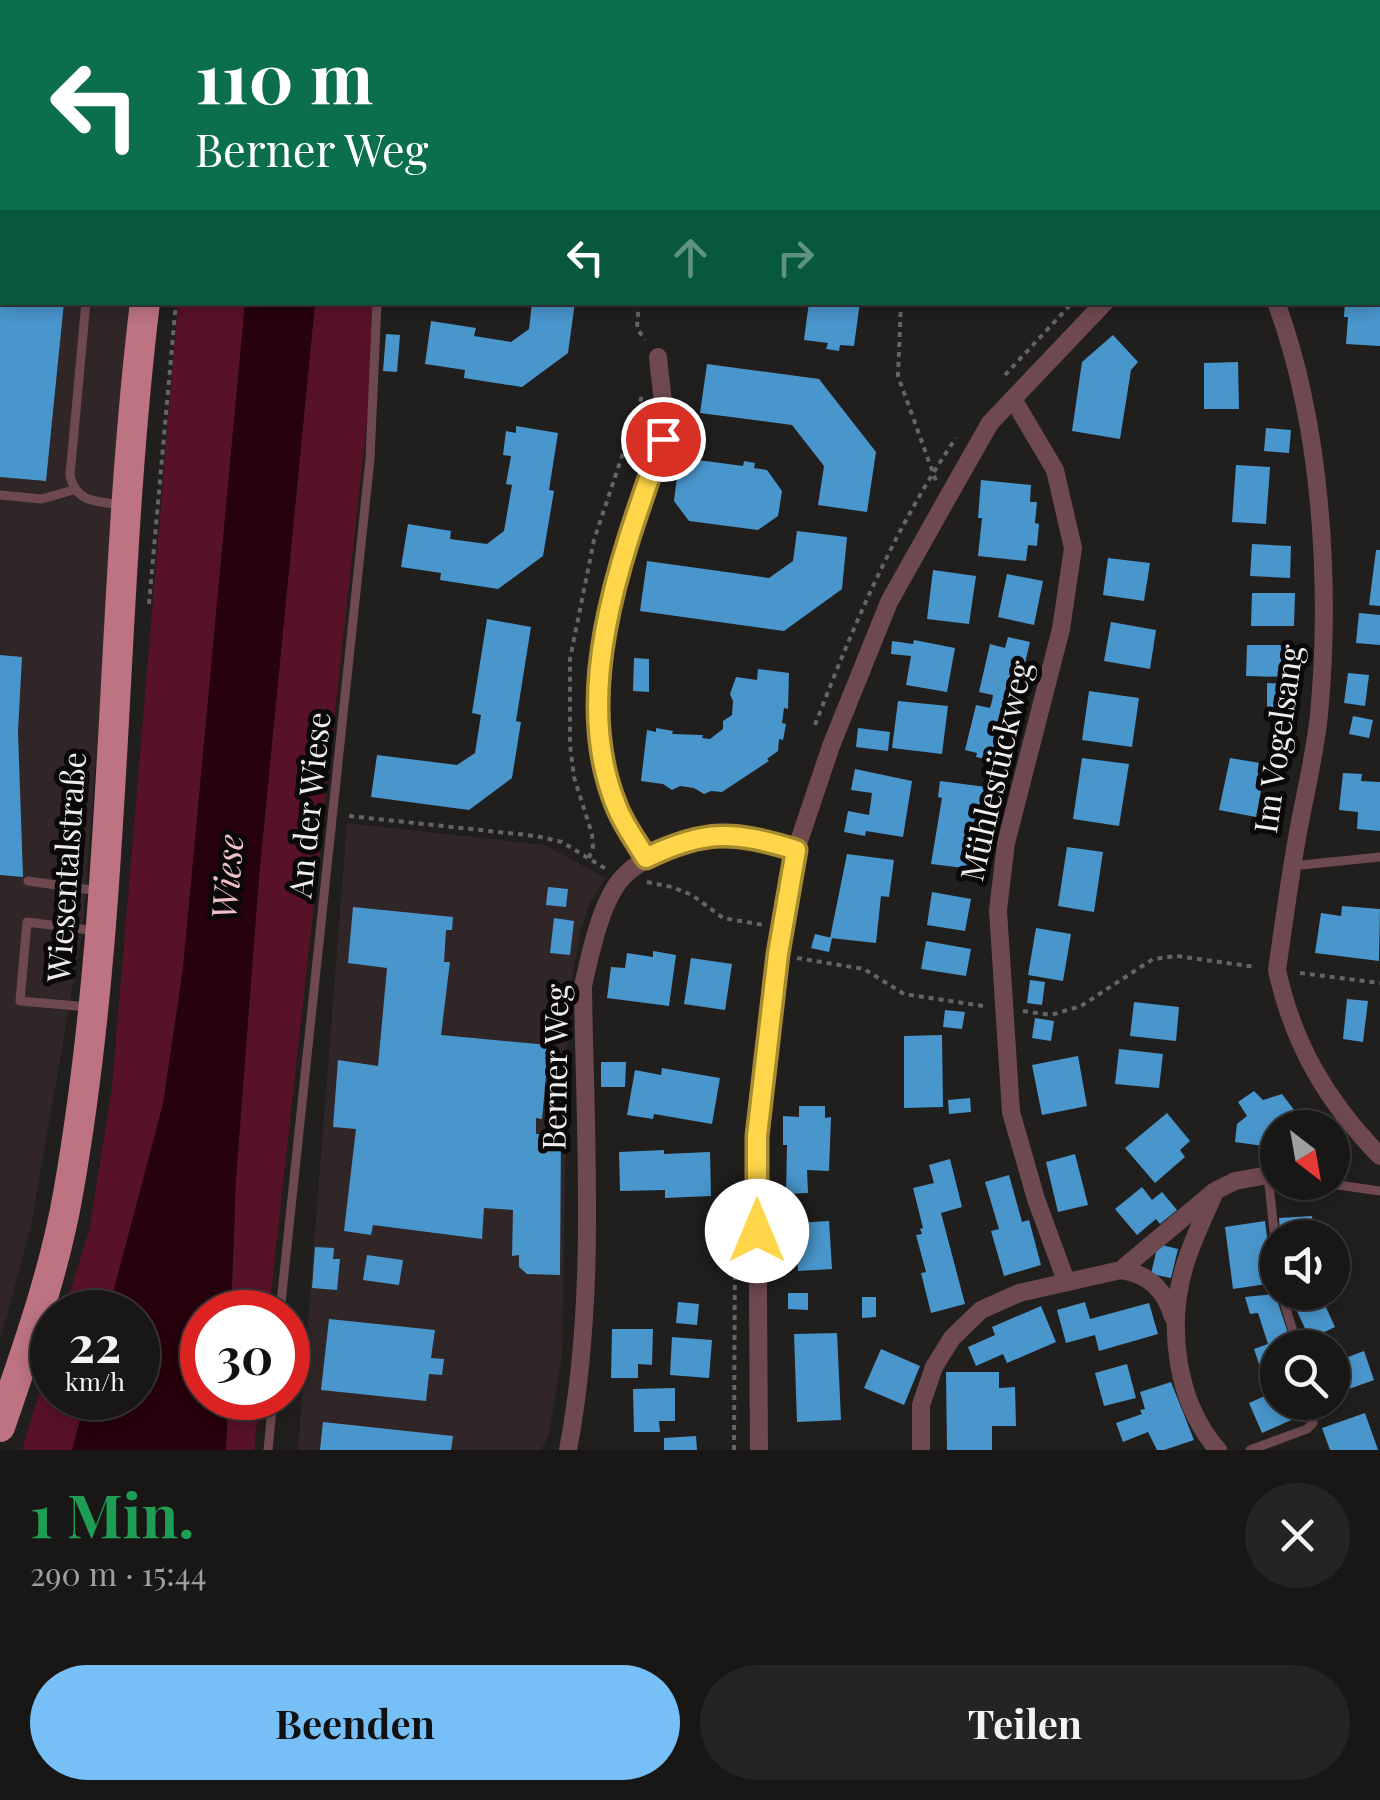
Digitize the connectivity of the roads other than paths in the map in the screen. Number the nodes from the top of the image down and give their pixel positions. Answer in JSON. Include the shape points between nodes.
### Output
{"nodes":[{"id":1,"x":86,"y":305,"type":"edge"},
{"id":2,"x":146,"y":305,"type":"edge"},
{"id":3,"x":377,"y":305,"type":"edge"},
{"id":4,"x":1102,"y":305,"type":"edge"},
{"id":5,"x":1277,"y":305,"type":"edge"},
{"id":6,"x":658,"y":357,"type":"road end"},
{"id":7,"x":1013,"y":399,"type":"junction"},
{"id":8,"x":73,"y":490,"type":"junction"},
{"id":9,"x":0,"y":495,"type":"edge"},
{"id":10,"x":127,"y":506,"type":"junction"},
{"id":11,"x":796,"y":850,"type":"junction"},
{"id":12,"x":1380,"y":857,"type":"edge"},
{"id":13,"x":646,"y":858,"type":"junction"},
{"id":14,"x":1292,"y":866,"type":"junction"},
{"id":15,"x":28,"y":881,"type":"dead end"},
{"id":16,"x":101,"y":891,"type":"junction"},
{"id":17,"x":98,"y":931,"type":"junction"},
{"id":18,"x":92,"y":1008,"type":"junction"},
{"id":19,"x":1380,"y":1156,"type":"edge"},
{"id":20,"x":1260,"y":1177,"type":"edge"},
{"id":21,"x":1350,"y":1187,"type":"edge"},
{"id":22,"x":1216,"y":1191,"type":"junction"},
{"id":23,"x":1380,"y":1192,"type":"edge"},
{"id":24,"x":1121,"y":1270,"type":"junction"},
{"id":25,"x":1066,"y":1281,"type":"junction"},
{"id":26,"x":282,"y":1290,"type":"edge"},
{"id":27,"x":1176,"y":1327,"type":"junction"},
{"id":28,"x":270,"y":1420,"type":"edge"},
{"id":29,"x":1313,"y":1420,"type":"edge"},
{"id":30,"x":0,"y":1427,"type":"edge"},
{"id":31,"x":268,"y":1450,"type":"edge"},
{"id":32,"x":568,"y":1450,"type":"edge"},
{"id":33,"x":759,"y":1450,"type":"edge"},
{"id":34,"x":921,"y":1450,"type":"edge"},
{"id":35,"x":1218,"y":1450,"type":"edge"},
{"id":36,"x":1250,"y":1450,"type":"edge"}],
"edges":[{"from":1,"to":8,"type":"lane","via":[[69,463]]},
{"from":2,"to":10,"type":"main road","name":"Wiesentalstraße"},
{"from":3,"to":26,"type":"lane","name":"An der Wiese","via":[[370,459]]},
{"from":4,"to":7,"type":"street"},
{"from":5,"to":14,"type":"street","name":"Im Vogelsang","via":[[1309,432],[1324,626],[1318,718]]},
{"from":6,"to":13,"type":"street","via":[[663,439],[616,579],[599,689],[607,778]]},
{"from":7,"to":11,"type":"street","via":[[990,423],[889,602]]},
{"from":7,"to":25,"type":"street","name":"Mühlestückweg","via":[[1055,470],[1073,548],[1061,629],[1006,842],[998,910],[1010,1112]]},
{"from":8,"to":9,"type":"lane","via":[[42,498]]},
{"from":8,"to":10,"type":"lane"},
{"from":10,"to":16,"type":"main road","name":"Wiesentalstraße"},
{"from":11,"to":13,"type":"street","name":"Berner Weg","via":[[728,833]]},
{"from":11,"to":33,"type":"street","via":[[757,1136]]},
{"from":12,"to":14,"type":"lane"},
{"from":13,"to":32,"type":"street","name":"Berner Weg","via":[[621,878],[595,932],[583,986],[586,1316]]},
{"from":14,"to":19,"type":"street","name":"Im Vogelsang","via":[[1278,970],[1286,1010],[1319,1083]]},
{"from":15,"to":16,"type":"lane"},
{"from":16,"to":17,"type":"main road","name":"Wiesentalstraße"},
{"from":17,"to":18,"type":"main road","name":"Wiesentalstraße"},
{"from":17,"to":18,"type":"lane","via":[[27,922],[20,1001]]},
{"from":18,"to":30,"type":"main road","name":"Wiesentalstraße","via":[[61,1227]]},
{"from":20,"to":22,"type":"street"},
{"from":21,"to":23,"type":"lane"},
{"from":22,"to":24,"type":"street"},
{"from":22,"to":27,"type":"street","via":[[1184,1265]]},
{"from":24,"to":25,"type":"street"},
{"from":24,"to":27,"type":"street","via":[[1140,1272],[1156,1284]]},
{"from":25,"to":34,"type":"street","via":[[981,1310],[952,1338],[921,1405]]},
{"from":27,"to":35,"type":"street","via":[[1179,1370]]},
{"from":28,"to":31,"type":"lane"},
{"from":29,"to":36,"type":"lane","via":[[1307,1429]]}]}
